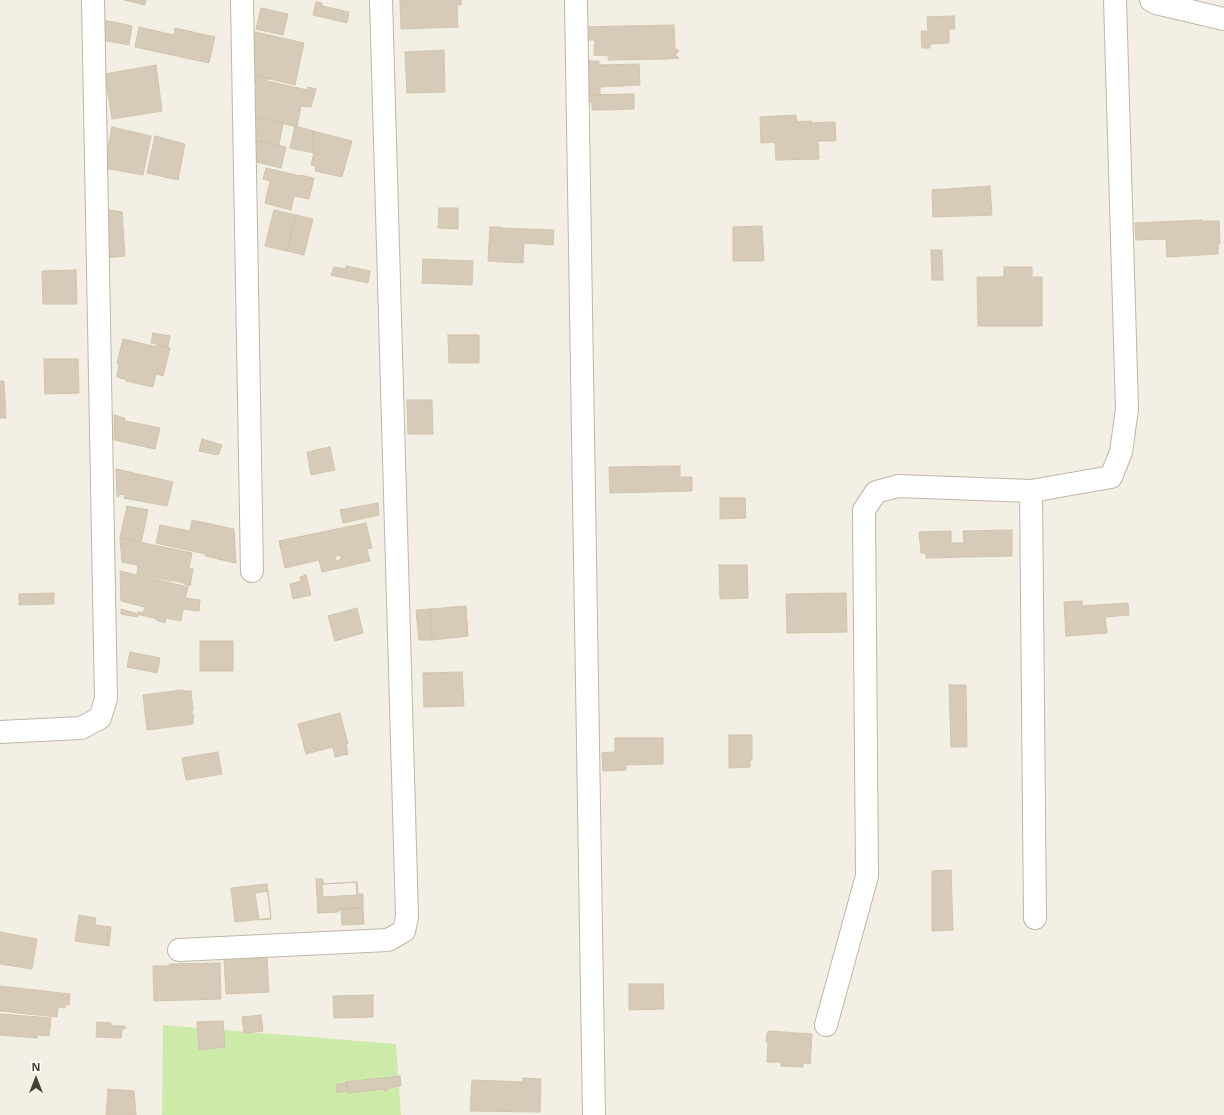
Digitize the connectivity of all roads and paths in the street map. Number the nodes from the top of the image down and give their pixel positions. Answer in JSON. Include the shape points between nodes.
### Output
{"nodes":[{"id":1,"x":93,"y":0,"type":"edge"},
{"id":2,"x":242,"y":0,"type":"edge"},
{"id":3,"x":382,"y":0,"type":"edge"},
{"id":4,"x":576,"y":0,"type":"edge"},
{"id":5,"x":1115,"y":0,"type":"edge"},
{"id":6,"x":1151,"y":0,"type":"edge"},
{"id":7,"x":1224,"y":19,"type":"edge"},
{"id":8,"x":1030,"y":491,"type":"junction"},
{"id":9,"x":252,"y":571,"type":"dead end"},
{"id":10,"x":0,"y":732,"type":"edge"},
{"id":11,"x":1034,"y":918,"type":"dead end"},
{"id":12,"x":179,"y":950,"type":"dead end"},
{"id":13,"x":826,"y":1025,"type":"dead end"},
{"id":14,"x":594,"y":1115,"type":"edge"}],
"edges":[{"from":1,"to":10,"type":"street","via":[[106,699],[100,718],[81,728]]},
{"from":2,"to":9,"type":"street"},
{"from":3,"to":12,"type":"street","via":[[407,917],[404,931],[388,940]]},
{"from":4,"to":14,"type":"street"},
{"from":5,"to":8,"type":"street","via":[[1127,409],[1121,452],[1111,478]]},
{"from":6,"to":7,"type":"street"},
{"from":8,"to":11,"type":"street"},
{"from":8,"to":13,"type":"street","via":[[898,486],[876,492],[864,510],[867,876]]}]}
